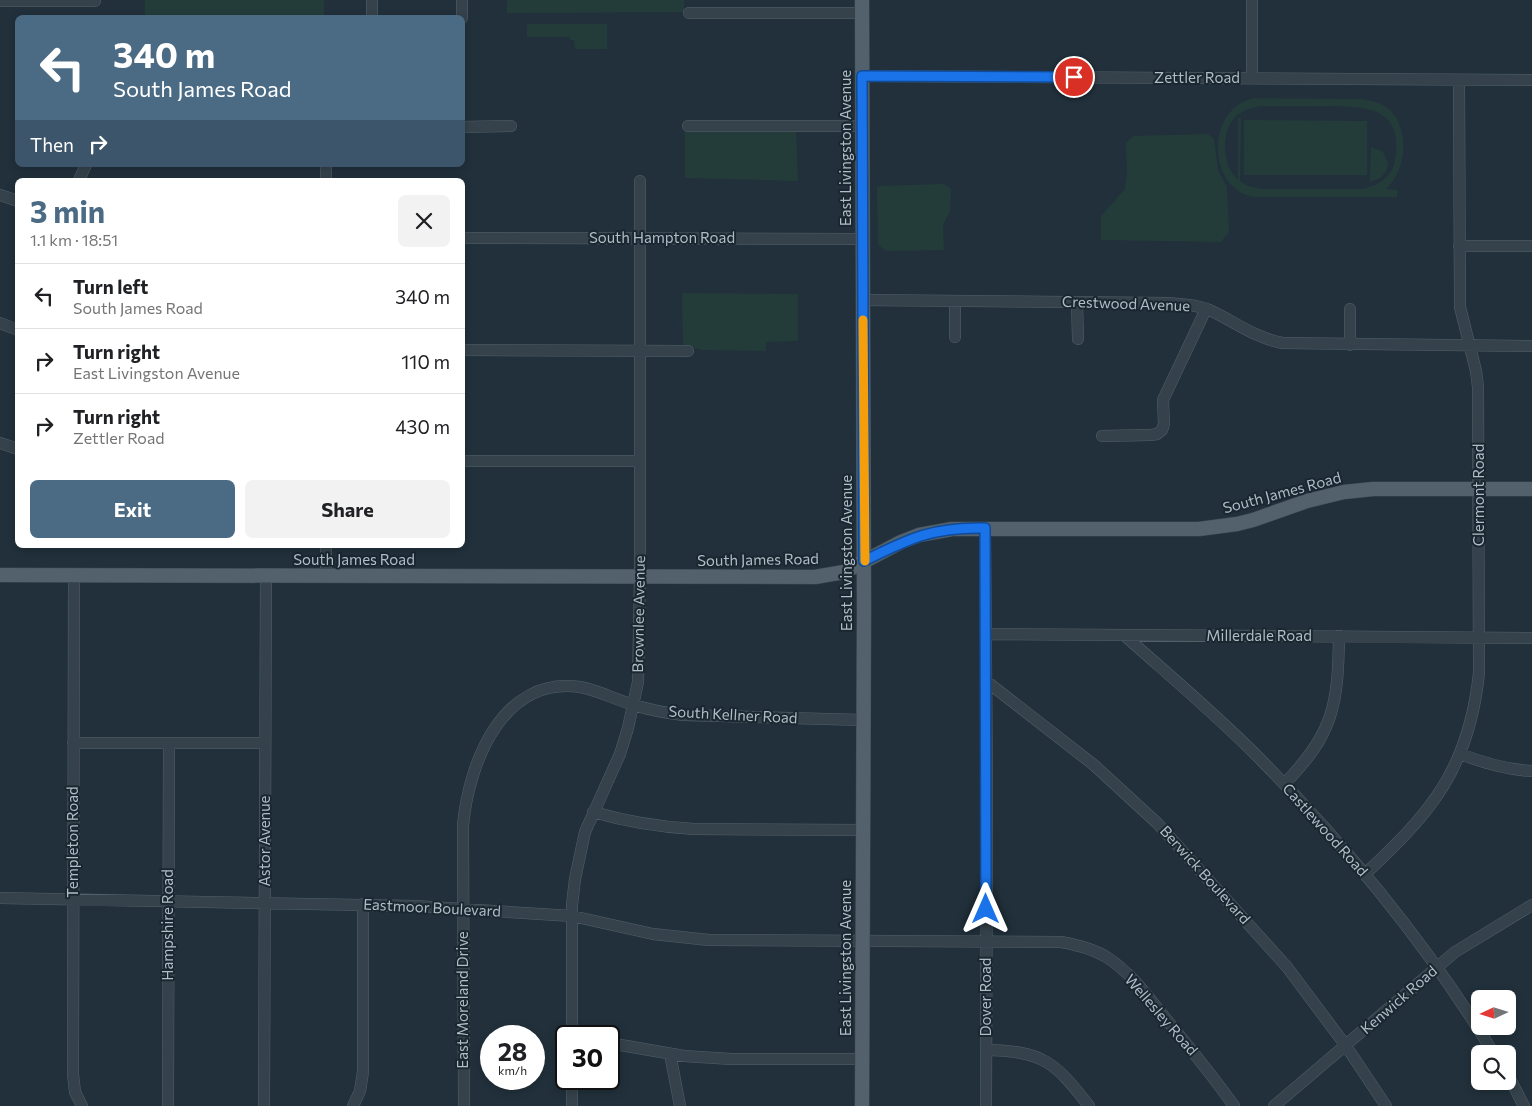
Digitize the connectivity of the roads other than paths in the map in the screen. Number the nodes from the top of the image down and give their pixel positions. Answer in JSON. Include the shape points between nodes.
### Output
{"nodes":[{"id":1,"x":372,"y":0,"type":"edge"},
{"id":2,"x":462,"y":0,"type":"edge"},
{"id":3,"x":1252,"y":0,"type":"edge"},
{"id":4,"x":0,"y":1,"type":"edge"},
{"id":5,"x":96,"y":1,"type":"edge"},
{"id":6,"x":862,"y":7,"type":"edge"},
{"id":7,"x":689,"y":13,"type":"dead end"},
{"id":8,"x":372,"y":15,"type":"edge"},
{"id":9,"x":462,"y":15,"type":"edge"},
{"id":10,"x":862,"y":76,"type":"junction"},
{"id":11,"x":1252,"y":78,"type":"junction"},
{"id":12,"x":1459,"y":80,"type":"junction"},
{"id":13,"x":1532,"y":80,"type":"edge"},
{"id":14,"x":511,"y":126,"type":"dead end"},
{"id":15,"x":688,"y":126,"type":"dead end"},
{"id":16,"x":862,"y":126,"type":"junction"},
{"id":17,"x":465,"y":127,"type":"edge"},
{"id":18,"x":640,"y":181,"type":"dead end"},
{"id":19,"x":0,"y":195,"type":"edge"},
{"id":20,"x":15,"y":200,"type":"edge"},
{"id":21,"x":465,"y":238,"type":"edge"},
{"id":22,"x":639,"y":238,"type":"junction"},
{"id":23,"x":862,"y":239,"type":"junction"},
{"id":24,"x":1459,"y":246,"type":"junction"},
{"id":25,"x":1532,"y":246,"type":"edge"},
{"id":26,"x":863,"y":300,"type":"junction"},
{"id":27,"x":955,"y":301,"type":"junction"},
{"id":28,"x":1077,"y":302,"type":"junction"},
{"id":29,"x":1206,"y":309,"type":"junction"},
{"id":30,"x":1350,"y":309,"type":"dead end"},
{"id":31,"x":0,"y":323,"type":"edge"},
{"id":32,"x":15,"y":329,"type":"edge"},
{"id":33,"x":955,"y":337,"type":"dead end"},
{"id":34,"x":1078,"y":339,"type":"dead end"},
{"id":35,"x":1350,"y":345,"type":"junction"},
{"id":36,"x":1470,"y":346,"type":"junction"},
{"id":37,"x":1532,"y":346,"type":"edge"},
{"id":38,"x":465,"y":350,"type":"edge"},
{"id":39,"x":639,"y":350,"type":"junction"},
{"id":40,"x":688,"y":350,"type":"dead end"},
{"id":41,"x":1102,"y":436,"type":"dead end"},
{"id":42,"x":0,"y":442,"type":"edge"},
{"id":43,"x":15,"y":448,"type":"edge"},
{"id":44,"x":465,"y":461,"type":"edge"},
{"id":45,"x":639,"y":461,"type":"junction"},
{"id":46,"x":1479,"y":489,"type":"junction"},
{"id":47,"x":1532,"y":489,"type":"edge"},
{"id":48,"x":985,"y":528,"type":"junction"},
{"id":49,"x":326,"y":548,"type":"edge"},
{"id":50,"x":864,"y":561,"type":"junction"},
{"id":51,"x":0,"y":575,"type":"edge"},
{"id":52,"x":74,"y":575,"type":"junction"},
{"id":53,"x":266,"y":576,"type":"junction"},
{"id":54,"x":326,"y":576,"type":"junction"},
{"id":55,"x":640,"y":577,"type":"junction"},
{"id":56,"x":986,"y":634,"type":"junction"},
{"id":57,"x":1124,"y":635,"type":"junction"},
{"id":58,"x":1340,"y":636,"type":"junction"},
{"id":59,"x":1479,"y":637,"type":"junction"},
{"id":60,"x":1532,"y":638,"type":"edge"},
{"id":61,"x":986,"y":681,"type":"junction"},
{"id":62,"x":633,"y":705,"type":"junction"},
{"id":63,"x":862,"y":720,"type":"junction"},
{"id":64,"x":499,"y":722,"type":"joint"},
{"id":65,"x":73,"y":743,"type":"junction"},
{"id":66,"x":169,"y":743,"type":"junction"},
{"id":67,"x":266,"y":743,"type":"junction"},
{"id":68,"x":1460,"y":754,"type":"junction"},
{"id":69,"x":1532,"y":771,"type":"edge"},
{"id":70,"x":1284,"y":784,"type":"junction"},
{"id":71,"x":593,"y":812,"type":"junction"},
{"id":72,"x":863,"y":830,"type":"junction"},
{"id":73,"x":1365,"y":874,"type":"junction"},
{"id":74,"x":0,"y":898,"type":"edge"},
{"id":75,"x":73,"y":899,"type":"junction"},
{"id":76,"x":168,"y":900,"type":"junction"},
{"id":77,"x":265,"y":902,"type":"junction"},
{"id":78,"x":363,"y":904,"type":"junction"},
{"id":79,"x":1532,"y":905,"type":"edge"},
{"id":80,"x":463,"y":909,"type":"junction"},
{"id":81,"x":572,"y":916,"type":"junction"},
{"id":82,"x":862,"y":940,"type":"junction"},
{"id":83,"x":986,"y":940,"type":"junction"},
{"id":84,"x":1436,"y":968,"type":"junction"},
{"id":85,"x":572,"y":1025,"type":"edge"},
{"id":86,"x":620,"y":1045,"type":"edge"},
{"id":87,"x":1489,"y":1045,"type":"edge"},
{"id":88,"x":1346,"y":1046,"type":"junction"},
{"id":89,"x":986,"y":1050,"type":"junction"},
{"id":90,"x":670,"y":1054,"type":"junction"},
{"id":91,"x":862,"y":1059,"type":"junction"},
{"id":92,"x":572,"y":1090,"type":"edge"},
{"id":93,"x":1516,"y":1090,"type":"edge"},
{"id":94,"x":82,"y":1106,"type":"edge"},
{"id":95,"x":168,"y":1106,"type":"edge"},
{"id":96,"x":264,"y":1106,"type":"edge"},
{"id":97,"x":353,"y":1106,"type":"edge"},
{"id":98,"x":464,"y":1106,"type":"edge"},
{"id":99,"x":572,"y":1106,"type":"edge"},
{"id":100,"x":680,"y":1106,"type":"edge"},
{"id":101,"x":862,"y":1106,"type":"edge"},
{"id":102,"x":986,"y":1106,"type":"edge"},
{"id":103,"x":1089,"y":1106,"type":"edge"},
{"id":104,"x":1234,"y":1106,"type":"edge"},
{"id":105,"x":1274,"y":1106,"type":"edge"},
{"id":106,"x":1386,"y":1106,"type":"edge"},
{"id":107,"x":1524,"y":1106,"type":"edge"}],
"edges":[{"from":1,"to":8,"type":"street"},
{"from":2,"to":9,"type":"street"},
{"from":3,"to":11,"type":"street"},
{"from":4,"to":5,"type":"street"},
{"from":6,"to":7,"type":"street"},
{"from":6,"to":10,"type":"main road","name":"East Livingston Avenue"},
{"from":10,"to":11,"type":"street","name":"Zettler Road"},
{"from":10,"to":16,"type":"main road","name":"East Livingston Avenue"},
{"from":11,"to":12,"type":"street","name":"Zettler Road"},
{"from":12,"to":13,"type":"street","name":"Zettler Road"},
{"from":12,"to":24,"type":"street","name":"Clermont Road"},
{"from":14,"to":17,"type":"street"},
{"from":15,"to":16,"type":"street"},
{"from":16,"to":23,"type":"main road","name":"East Livingston Avenue"},
{"from":18,"to":22,"type":"street","name":"Brownlee Avenue"},
{"from":19,"to":20,"type":"street"},
{"from":21,"to":22,"type":"street","name":"South Hampton Road"},
{"from":22,"to":23,"type":"street","name":"South Hampton Road"},
{"from":22,"to":39,"type":"street","name":"Brownlee Avenue"},
{"from":23,"to":26,"type":"main road","name":"East Livingston Avenue"},
{"from":24,"to":25,"type":"street"},
{"from":24,"to":36,"type":"street","name":"Clermont Road","via":[[1460,307]]},
{"from":26,"to":27,"type":"street","name":"Crestwood Avenue"},
{"from":26,"to":50,"type":"main road","name":"East Livingston Avenue"},
{"from":27,"to":28,"type":"street","name":"Crestwood Avenue"},
{"from":27,"to":33,"type":"street"},
{"from":28,"to":29,"type":"street","name":"Crestwood Avenue","via":[[1168,303]]},
{"from":28,"to":34,"type":"street"},
{"from":29,"to":35,"type":"street","name":"Crestwood Avenue","via":[[1270,341],[1298,345]]},
{"from":29,"to":41,"type":"street","via":[[1163,400],[1162,430],[1151,435]]},
{"from":30,"to":35,"type":"street"},
{"from":31,"to":32,"type":"street"},
{"from":35,"to":36,"type":"street","name":"Crestwood Avenue"},
{"from":36,"to":37,"type":"street","name":"Crestwood Avenue"},
{"from":36,"to":46,"type":"street","name":"Clermont Road","via":[[1478,387]]},
{"from":38,"to":39,"type":"street"},
{"from":39,"to":40,"type":"street"},
{"from":39,"to":45,"type":"street","name":"Brownlee Avenue"},
{"from":42,"to":43,"type":"street"},
{"from":44,"to":45,"type":"street"},
{"from":45,"to":55,"type":"street","name":"Brownlee Avenue"},
{"from":46,"to":47,"type":"main road","name":"South James Road"},
{"from":46,"to":48,"type":"main road","name":"South James Road","via":[[1373,488],[1344,492],[1253,520],[1205,529]]},
{"from":46,"to":59,"type":"street","name":"Clermont Road"},
{"from":48,"to":50,"type":"main road","name":"South James Road","via":[[919,535]]},
{"from":48,"to":56,"type":"street","name":"Dover Road"},
{"from":49,"to":54,"type":"street"},
{"from":50,"to":55,"type":"main road","name":"South James Road","via":[[844,572],[815,577]]},
{"from":50,"to":63,"type":"main road","name":"East Livingston Avenue"},
{"from":51,"to":52,"type":"main road","name":"South James Road"},
{"from":52,"to":53,"type":"main road","name":"South James Road"},
{"from":52,"to":65,"type":"street","name":"Templeton Road"},
{"from":53,"to":54,"type":"main road","name":"South James Road"},
{"from":53,"to":67,"type":"street","name":"Astor Avenue"},
{"from":54,"to":55,"type":"main road","name":"South James Road"},
{"from":55,"to":62,"type":"street","name":"Brownlee Avenue","via":[[638,682]]},
{"from":56,"to":57,"type":"street","name":"Millerdale Road"},
{"from":56,"to":61,"type":"street","name":"Dover Road"},
{"from":57,"to":58,"type":"street","name":"Millerdale Road"},
{"from":57,"to":70,"type":"street","name":"Castlewood Road","via":[[1236,735]]},
{"from":58,"to":59,"type":"street","name":"Millerdale Road"},
{"from":58,"to":70,"type":"street","via":[[1335,701],[1329,724],[1303,765]]},
{"from":59,"to":60,"type":"street","name":"Millerdale Road"},
{"from":59,"to":68,"type":"street","name":"Clermont Road","via":[[1476,698]]},
{"from":61,"to":83,"type":"street","name":"Dover Road"},
{"from":61,"to":88,"type":"street","name":"Berwick Boulevard","via":[[1094,765],[1157,823],[1287,967]]},
{"from":62,"to":63,"type":"street","name":"South Kellner Road","via":[[683,715]]},
{"from":62,"to":64,"type":"street","name":"South Kellner Road","via":[[588,688],[554,687],[528,697],[510,709]]},
{"from":62,"to":71,"type":"street","name":"Brownlee Avenue","via":[[620,754]]},
{"from":63,"to":72,"type":"main road","name":"East Livingston Avenue"},
{"from":64,"to":80,"type":"street","name":"East Moreland Drive","via":[[481,751],[466,802]]},
{"from":65,"to":66,"type":"street"},
{"from":65,"to":75,"type":"street","name":"Templeton Road"},
{"from":66,"to":67,"type":"street"},
{"from":66,"to":76,"type":"street","name":"Hampshire Road"},
{"from":67,"to":77,"type":"street","name":"Astor Avenue"},
{"from":68,"to":69,"type":"street","via":[[1485,763]]},
{"from":68,"to":73,"type":"street","name":"Clermont Road","via":[[1427,811]]},
{"from":70,"to":73,"type":"street","name":"Castlewood Road"},
{"from":71,"to":72,"type":"street","via":[[666,828]]},
{"from":71,"to":81,"type":"street","name":"Brownlee Avenue","via":[[580,854]]},
{"from":72,"to":82,"type":"main road","name":"East Livingston Avenue"},
{"from":73,"to":84,"type":"street","name":"Castlewood Road"},
{"from":74,"to":75,"type":"street","name":"Eastmoor Boulevard"},
{"from":75,"to":76,"type":"street","name":"Eastmoor Boulevard"},
{"from":75,"to":94,"type":"street","name":"Templeton Road","via":[[73,1074]]},
{"from":76,"to":77,"type":"street","name":"Eastmoor Boulevard"},
{"from":76,"to":95,"type":"street","name":"Hampshire Road"},
{"from":77,"to":78,"type":"street","name":"Eastmoor Boulevard"},
{"from":77,"to":96,"type":"street","name":"Astor Avenue"},
{"from":78,"to":80,"type":"street","name":"Eastmoor Boulevard"},
{"from":78,"to":97,"type":"street","via":[[363,1072]]},
{"from":79,"to":84,"type":"street","name":"Kenwick Road","via":[[1455,952]]},
{"from":80,"to":81,"type":"street","name":"Eastmoor Boulevard"},
{"from":80,"to":98,"type":"street","name":"East Moreland Drive"},
{"from":81,"to":82,"type":"street","name":"Eastmoor Boulevard","via":[[653,934],[709,940]]},
{"from":81,"to":85,"type":"street","name":"Brownlee Avenue"},
{"from":82,"to":83,"type":"street","name":"Wellesley Road"},
{"from":82,"to":91,"type":"main road","name":"East Livingston Avenue"},
{"from":83,"to":89,"type":"street","name":"Dover Road"},
{"from":83,"to":104,"type":"street","name":"Wellesley Road","via":[[1061,942],[1079,945],[1108,958],[1138,985]]},
{"from":84,"to":87,"type":"street","name":"Castlewood Road"},
{"from":84,"to":88,"type":"street","name":"Kenwick Road"},
{"from":86,"to":90,"type":"street"},
{"from":88,"to":105,"type":"street","name":"Kenwick Road"},
{"from":88,"to":106,"type":"street","name":"Berwick Boulevard"},
{"from":89,"to":102,"type":"street","name":"Dover Road"},
{"from":89,"to":103,"type":"street","via":[[1012,1050],[1044,1060],[1070,1081]]},
{"from":90,"to":91,"type":"street"},
{"from":90,"to":100,"type":"street"},
{"from":91,"to":101,"type":"main road","name":"East Livingston Avenue"},
{"from":92,"to":99,"type":"street"},
{"from":93,"to":107,"type":"street"}]}
